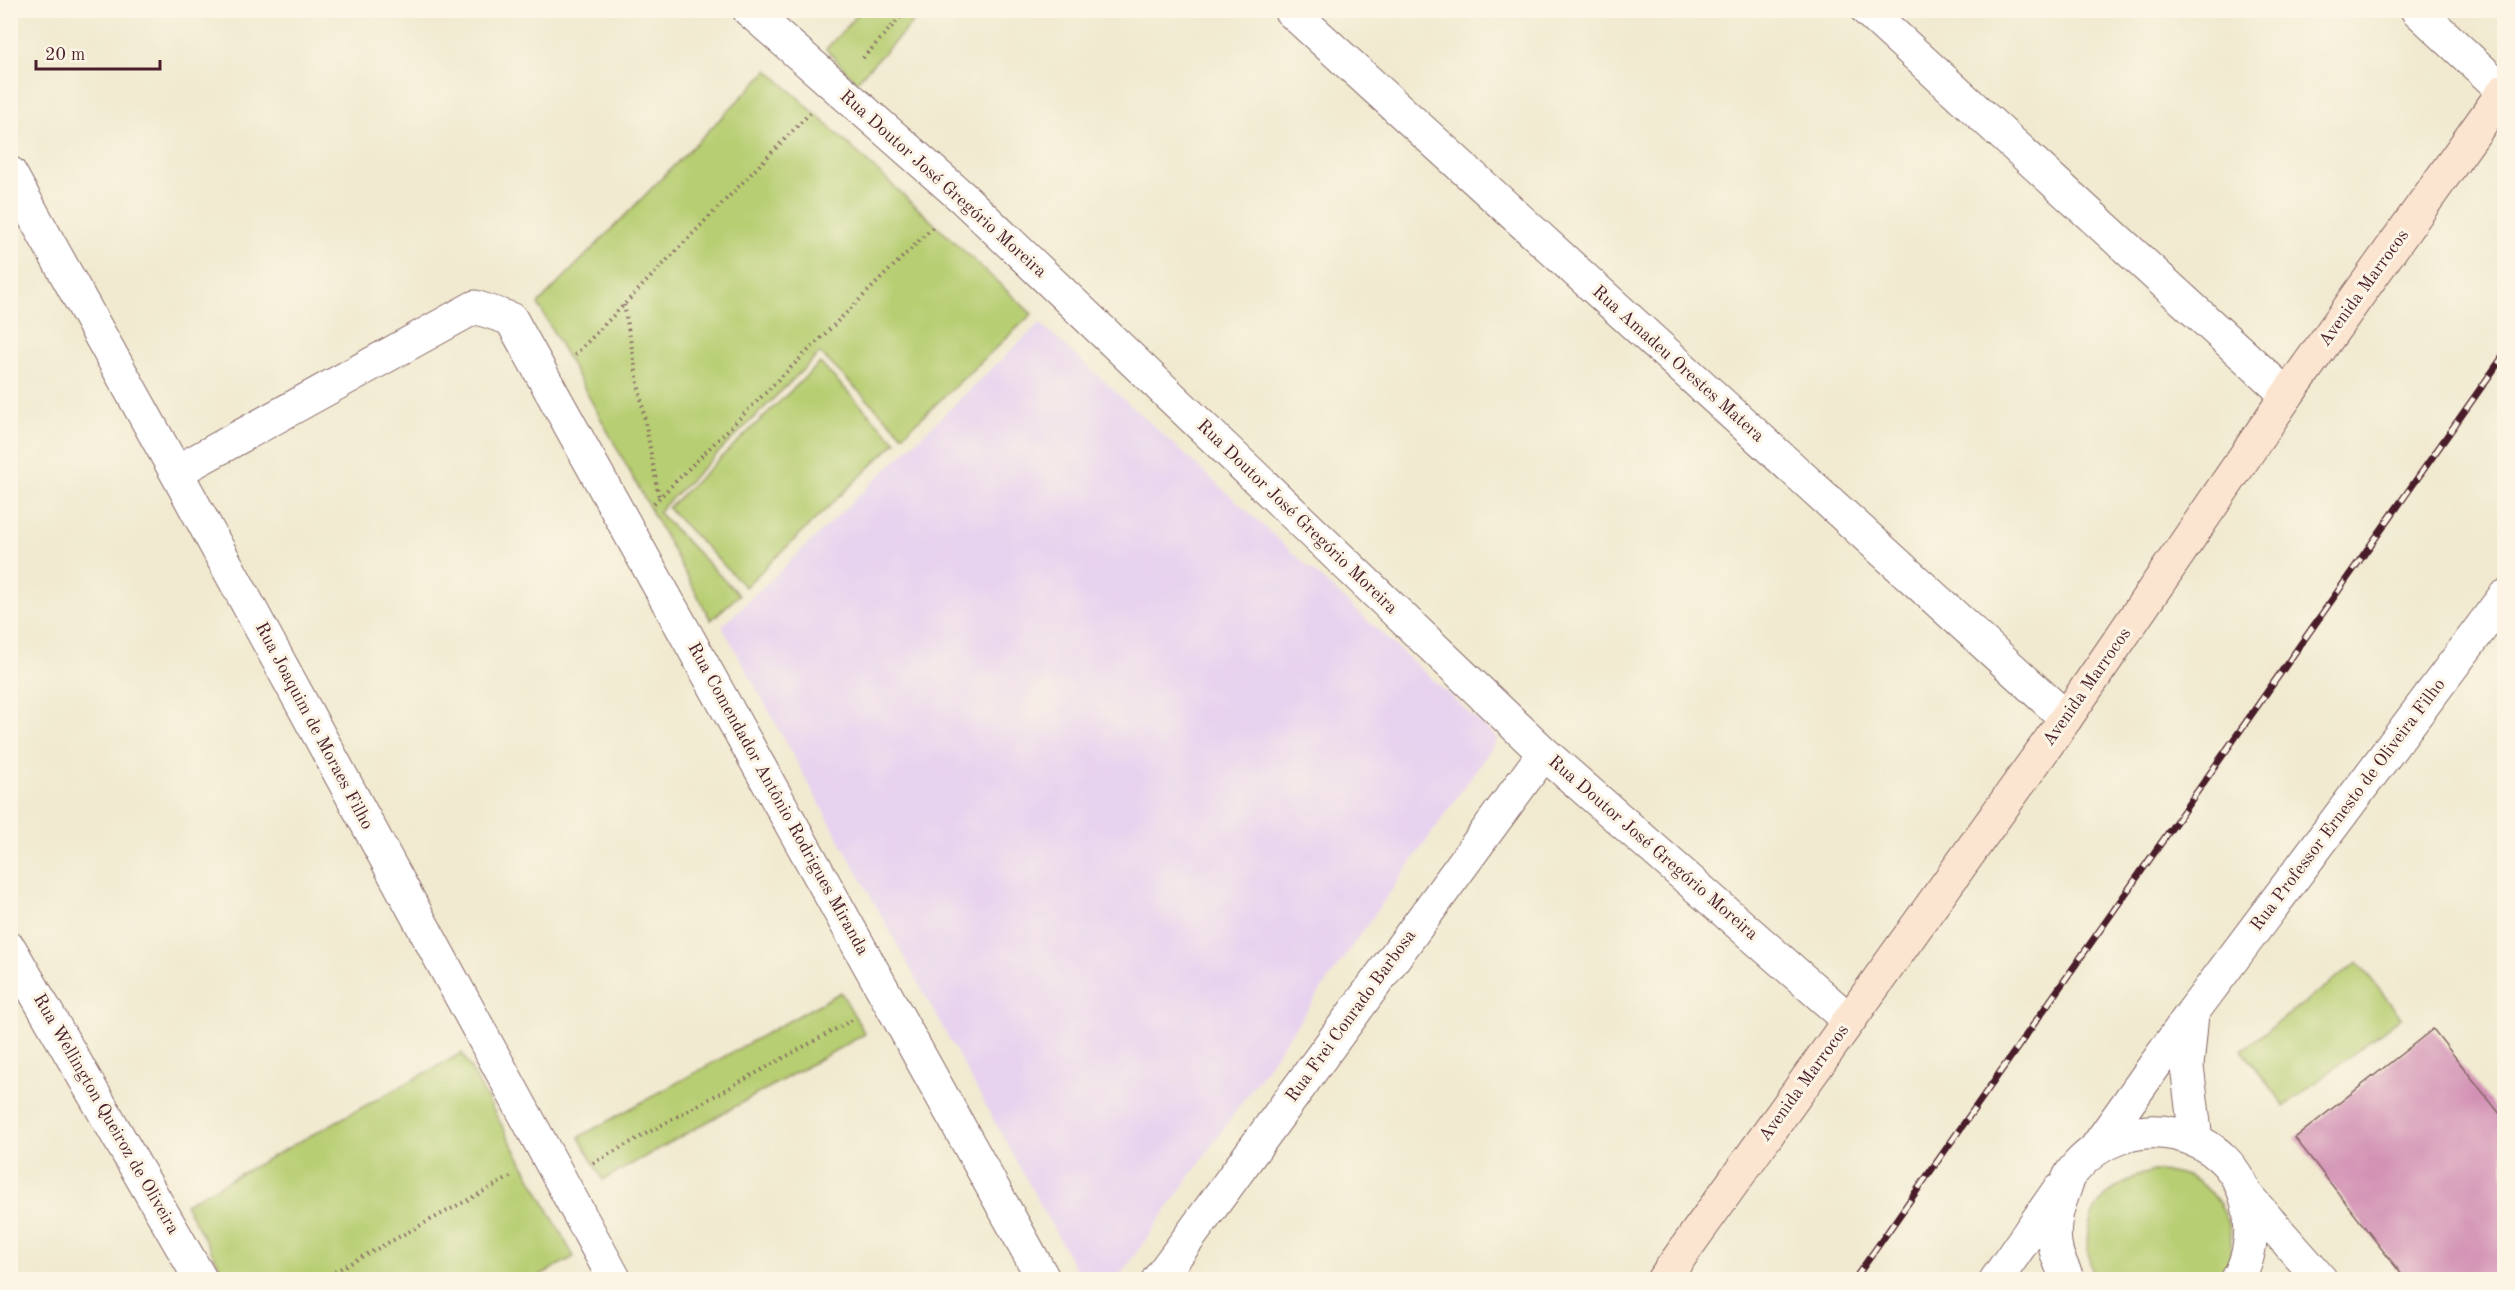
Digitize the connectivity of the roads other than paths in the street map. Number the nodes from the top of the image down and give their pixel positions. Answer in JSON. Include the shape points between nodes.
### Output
{"nodes":[{"id":1,"x":749,"y":10,"type":"edge"},
{"id":2,"x":1290,"y":10,"type":"edge"},
{"id":3,"x":1867,"y":10,"type":"edge"},
{"id":4,"x":2417,"y":10,"type":"edge"},
{"id":5,"x":2504,"y":91,"type":"edge"},
{"id":6,"x":10,"y":173,"type":"edge"},
{"id":7,"x":2287,"y":395,"type":"junction"},
{"id":8,"x":176,"y":472,"type":"junction"},
{"id":9,"x":2505,"y":597,"type":"edge"},
{"id":10,"x":2066,"y":718,"type":"junction"},
{"id":11,"x":1544,"y":753,"type":"junction"},
{"id":12,"x":10,"y":949,"type":"edge"},
{"id":13,"x":2192,"y":1013,"type":"junction"},
{"id":14,"x":1849,"y":1020,"type":"junction"},
{"id":15,"x":2196,"y":1140,"type":"junction"},
{"id":16,"x":2096,"y":1148,"type":"junction"},
{"id":17,"x":2071,"y":1173,"type":"junction"},
{"id":18,"x":2247,"y":1196,"type":"junction"},
{"id":19,"x":201,"y":1280,"type":"edge"},
{"id":20,"x":615,"y":1280,"type":"edge"},
{"id":21,"x":1044,"y":1280,"type":"edge"},
{"id":22,"x":1158,"y":1280,"type":"edge"},
{"id":23,"x":1663,"y":1280,"type":"edge"},
{"id":24,"x":1996,"y":1280,"type":"edge"},
{"id":25,"x":2068,"y":1280,"type":"edge"},
{"id":26,"x":2237,"y":1280,"type":"edge"},
{"id":27,"x":2321,"y":1280,"type":"edge"}],
"edges":[{"from":1,"to":11,"type":"street","name":"Rua Doutor José Gregório Moreira","via":[[963,198]]},
{"from":2,"to":10,"type":"street","name":"Rua Amadeu Orestes Matera"},
{"from":3,"to":7,"type":"street"},
{"from":4,"to":5,"type":"street"},
{"from":5,"to":7,"type":"main road","name":"Avenida Marrocos"},
{"from":6,"to":8,"type":"street","name":"Rua Joaquim de Moraes Filho"},
{"from":7,"to":10,"type":"main road","name":"Avenida Marrocos"},
{"from":8,"to":20,"type":"street","name":"Rua Joaquim de Moraes Filho"},
{"from":8,"to":21,"type":"street","name":"Rua Comendador Antônio Rodrigues Miranda","via":[[475,307],[511,319]]},
{"from":9,"to":13,"type":"street","name":"Rua Professor Ernesto de Oliveira Filho"},
{"from":10,"to":14,"type":"main road","name":"Avenida Marrocos"},
{"from":11,"to":14,"type":"street","name":"Rua Doutor José Gregório Moreira"},
{"from":11,"to":22,"type":"street","name":"Rua Frei Conrado Barbosa"},
{"from":12,"to":19,"type":"street","name":"Rua Wellington Queiroz de Oliveira"},
{"from":13,"to":15,"type":"street","via":[[2187,1066]]},
{"from":13,"to":16,"type":"street","name":"Rua Professor Ernesto de Oliveira Filho"},
{"from":14,"to":23,"type":"main road","name":"Avenida Marrocos"},
{"from":15,"to":16,"type":"street","via":[[2171,1132],[2136,1132]]},
{"from":15,"to":18,"type":"street","via":[[2224,1160]]},
{"from":16,"to":17,"type":"street"},
{"from":17,"to":24,"type":"street"},
{"from":17,"to":25,"type":"street","via":[[2054,1216],[2056,1250]]},
{"from":18,"to":26,"type":"street","via":[[2252,1230],[2243,1271]]},
{"from":18,"to":27,"type":"street"}]}
